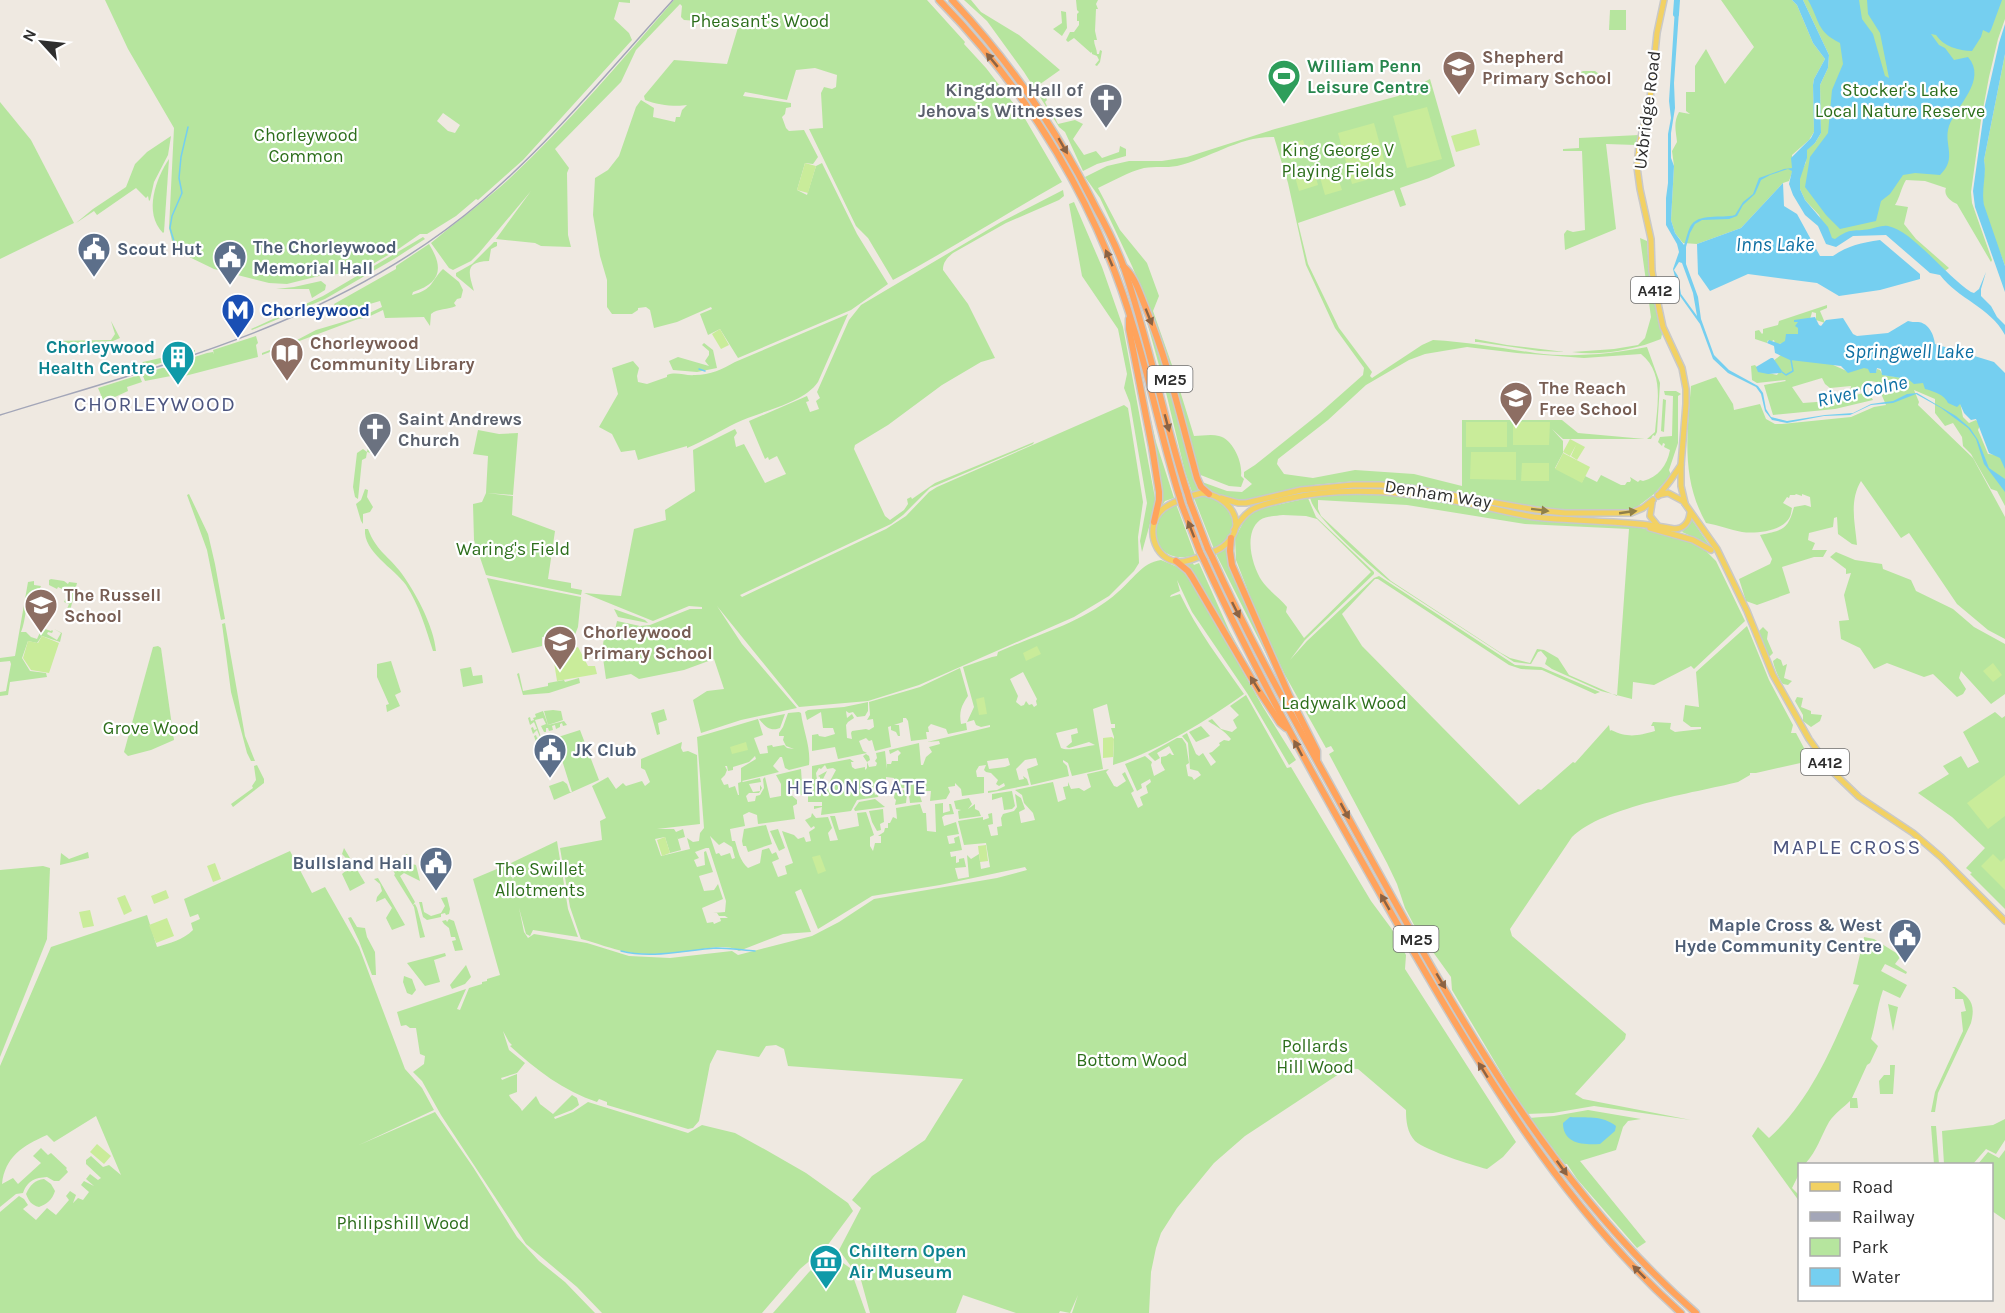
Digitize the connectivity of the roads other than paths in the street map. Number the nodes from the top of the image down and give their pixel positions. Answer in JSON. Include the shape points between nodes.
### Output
{"nodes":[{"id":1,"x":939,"y":0,"type":"edge"},
{"id":2,"x":951,"y":0,"type":"edge"},
{"id":3,"x":1664,"y":0,"type":"edge"},
{"id":4,"x":1123,"y":266,"type":"junction"},
{"id":5,"x":1129,"y":313,"type":"junction"},
{"id":6,"x":1681,"y":465,"type":"junction"},
{"id":7,"x":1315,"y":491,"type":"junction"},
{"id":8,"x":1301,"y":492,"type":"junction"},
{"id":9,"x":1209,"y":494,"type":"junction"},
{"id":10,"x":1658,"y":495,"type":"junction"},
{"id":11,"x":1221,"y":498,"type":"junction"},
{"id":12,"x":1653,"y":500,"type":"junction"},
{"id":13,"x":1685,"y":502,"type":"junction"},
{"id":14,"x":1690,"y":513,"type":"junction"},
{"id":15,"x":1154,"y":522,"type":"junction"},
{"id":16,"x":1631,"y":523,"type":"junction"},
{"id":17,"x":1659,"y":526,"type":"junction"},
{"id":18,"x":1674,"y":529,"type":"junction"},
{"id":19,"x":1234,"y":530,"type":"junction"},
{"id":20,"x":1232,"y":538,"type":"junction"},
{"id":21,"x":1711,"y":550,"type":"junction"},
{"id":22,"x":1720,"y":556,"type":"junction"},
{"id":23,"x":1176,"y":561,"type":"junction"},
{"id":24,"x":1289,"y":731,"type":"junction"},
{"id":25,"x":1317,"y":760,"type":"junction"},
{"id":26,"x":2005,"y":921,"type":"edge"},
{"id":27,"x":1681,"y":1313,"type":"edge"},
{"id":28,"x":1696,"y":1313,"type":"edge"}],
"edges":[{"from":5,"to":1,"type":"highway","number":"M25","one_way":true,"via":[[1073,181],[1032,113],[1001,70]]},
{"from":2,"to":4,"type":"highway","number":"M25","one_way":true,"via":[[1006,63],[1040,110],[1080,177]]},
{"from":3,"to":6,"type":"main road","name":"Uxbridge Road","number":"A412","via":[[1637,167],[1656,294],[1686,388]]},
{"from":4,"to":9,"type":"highway","number":"M25","one_way":true,"via":[[1130,272],[1153,325],[1197,478]]},
{"from":4,"to":25,"type":"highway","number":"M25","one_way":true,"bridge":true,"via":[[1190,502],[1208,549],[1264,664]]},
{"from":5,"to":15,"type":"highway","number":"M25","via":[[1159,492]]},
{"from":24,"to":5,"type":"highway","number":"M25","one_way":true,"bridge":true,"via":[[1203,560],[1179,495]]},
{"from":6,"to":10,"type":"main road"},
{"from":6,"to":13,"type":"main road","name":"Uxbridge Road","number":"A412"},
{"from":7,"to":8,"type":"main road","name":"Denham Way","number":"A412"},
{"from":7,"to":12,"type":"main road","name":"Denham Way","number":"A412","one_way":true,"via":[[1353,485],[1398,486],[1536,510],[1599,514],[1633,512]]},
{"from":7,"to":16,"type":"main road","name":"Denham Way","number":"A412","via":[[1389,492],[1531,516]]},
{"from":8,"to":11,"type":"main road","name":"Denham Way","number":"A412","via":[[1246,503]]},
{"from":8,"to":19,"type":"main road","name":"Denham Way","number":"A412","via":[[1249,510]]},
{"from":9,"to":11,"type":"main road"},
{"from":9,"to":15,"type":"main road","via":[[1169,505]]},
{"from":10,"to":12,"type":"main road"},
{"from":10,"to":13,"type":"main road","via":[[1666,493]]},
{"from":11,"to":19,"type":"main road","via":[[1233,511]]},
{"from":12,"to":17,"type":"main road","via":[[1650,516]]},
{"from":13,"to":14,"type":"main road"},
{"from":14,"to":18,"type":"main road","via":[[1686,524]]},
{"from":14,"to":22,"type":"main road","number":"A412"},
{"from":15,"to":23,"type":"main road","via":[[1156,547]]},
{"from":16,"to":17,"type":"main road","name":"Denham Way","number":"A412"},
{"from":16,"to":21,"type":"main road","number":"A412","via":[[1682,537]]},
{"from":17,"to":18,"type":"main road"},
{"from":18,"to":21,"type":"main road","number":"A412"},
{"from":19,"to":20,"type":"main road"},
{"from":20,"to":23,"type":"main road","via":[[1216,551]]},
{"from":20,"to":25,"type":"highway","number":"M25","via":[[1232,565],[1317,751]]},
{"from":21,"to":22,"type":"main road","number":"A412"},
{"from":22,"to":26,"type":"main road","number":"A412","via":[[1748,611],[1773,675],[1832,771],[1859,797],[1932,848]]},
{"from":24,"to":23,"type":"highway","number":"M25","one_way":true,"via":[[1259,691],[1192,577]]},
{"from":27,"to":24,"type":"highway","number":"M25","one_way":true,"via":[[1610,1241],[1565,1189],[1519,1126],[1422,968]]},
{"from":25,"to":28,"type":"highway","number":"M25","one_way":true,"via":[[1429,962],[1522,1114],[1615,1233]]}]}
